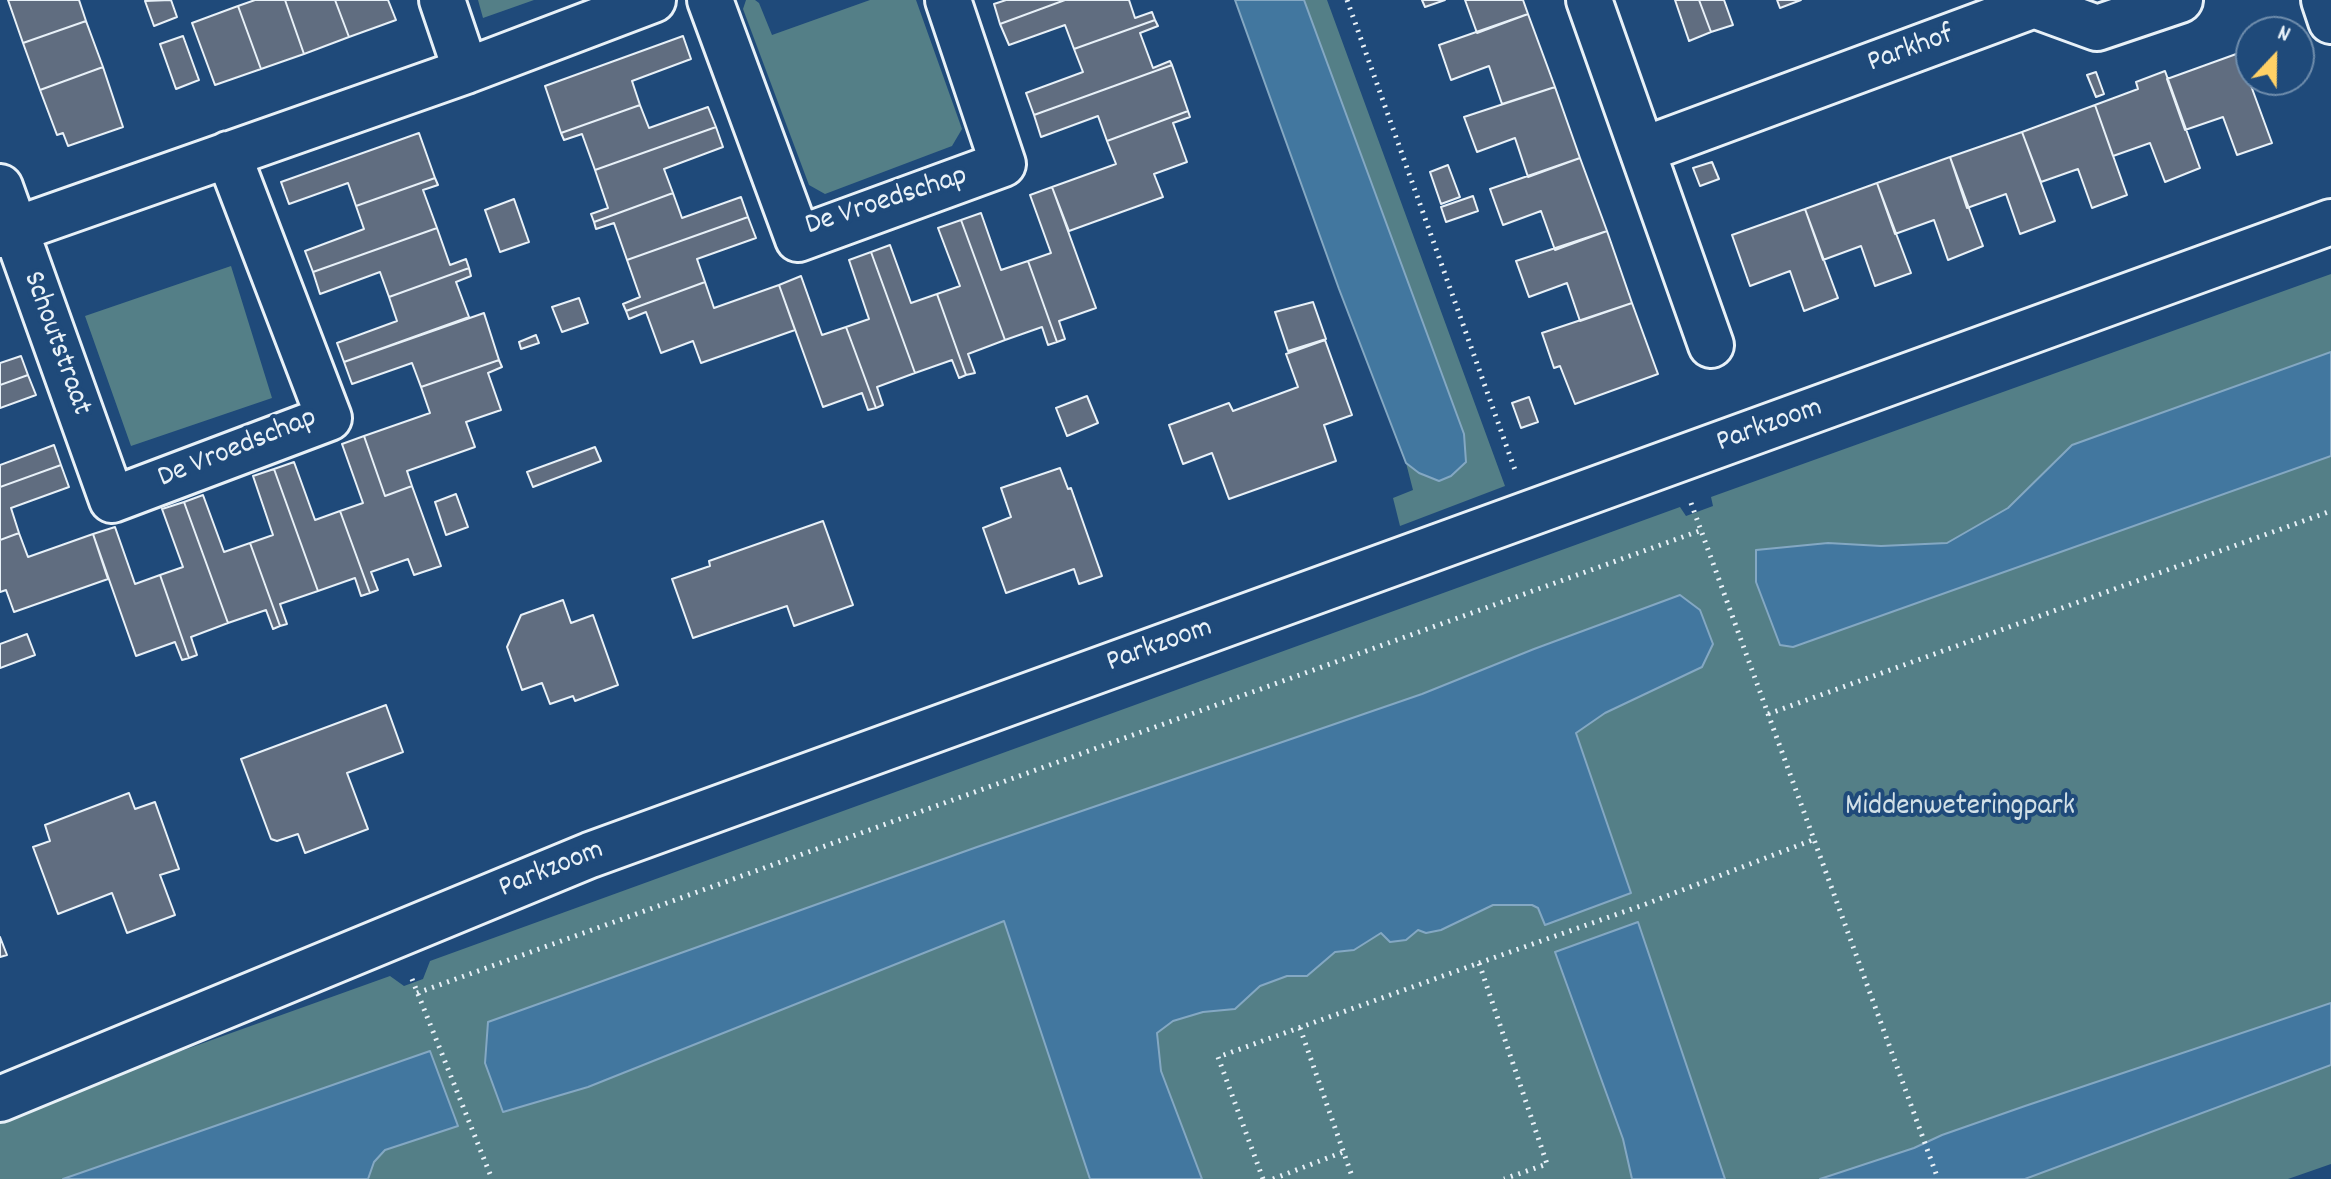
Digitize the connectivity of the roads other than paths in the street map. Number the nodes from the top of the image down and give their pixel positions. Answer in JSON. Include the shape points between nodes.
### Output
{"nodes":[{"id":1,"x":442,"y":0,"type":"edge"},
{"id":2,"x":653,"y":0,"type":"edge"},
{"id":3,"x":710,"y":0,"type":"edge"},
{"id":4,"x":948,"y":0,"type":"edge"},
{"id":5,"x":1589,"y":0,"type":"edge"},
{"id":6,"x":2180,"y":0,"type":"edge"},
{"id":7,"x":2324,"y":0,"type":"edge"},
{"id":8,"x":2331,"y":21,"type":"edge"},
{"id":9,"x":466,"y":71,"type":"junction"},
{"id":10,"x":1643,"y":150,"type":"junction"},
{"id":11,"x":228,"y":154,"type":"junction"},
{"id":12,"x":0,"y":187,"type":"edge"},
{"id":13,"x":2331,"y":222,"type":"edge"},
{"id":14,"x":7,"y":232,"type":"edge"},
{"id":15,"x":1711,"y":345,"type":"dead end"},
{"id":16,"x":112,"y":500,"type":"joint"},
{"id":17,"x":0,"y":1099,"type":"edge"}],
"edges":[{"from":1,"to":9,"type":"street"},
{"from":2,"to":9,"type":"street"},
{"from":3,"to":4,"type":"street","name":"De Vroedschap","via":[[798,239],[1003,164]]},
{"from":5,"to":10,"type":"street"},
{"from":6,"to":10,"type":"street","name":"Parkhof","via":[[2097,28],[2034,5]]},
{"from":7,"to":8,"type":"street"},
{"from":9,"to":11,"type":"street"},
{"from":10,"to":15,"type":"street"},
{"from":11,"to":14,"type":"street"},
{"from":11,"to":16,"type":"street","name":"De Vroedschap","via":[[329,418]]},
{"from":12,"to":14,"type":"street","name":"Schoutstraat"},
{"from":13,"to":17,"type":"street","name":"Parkzoom","via":[[590,855]]},
{"from":14,"to":16,"type":"street","name":"Schoutstraat"}]}
